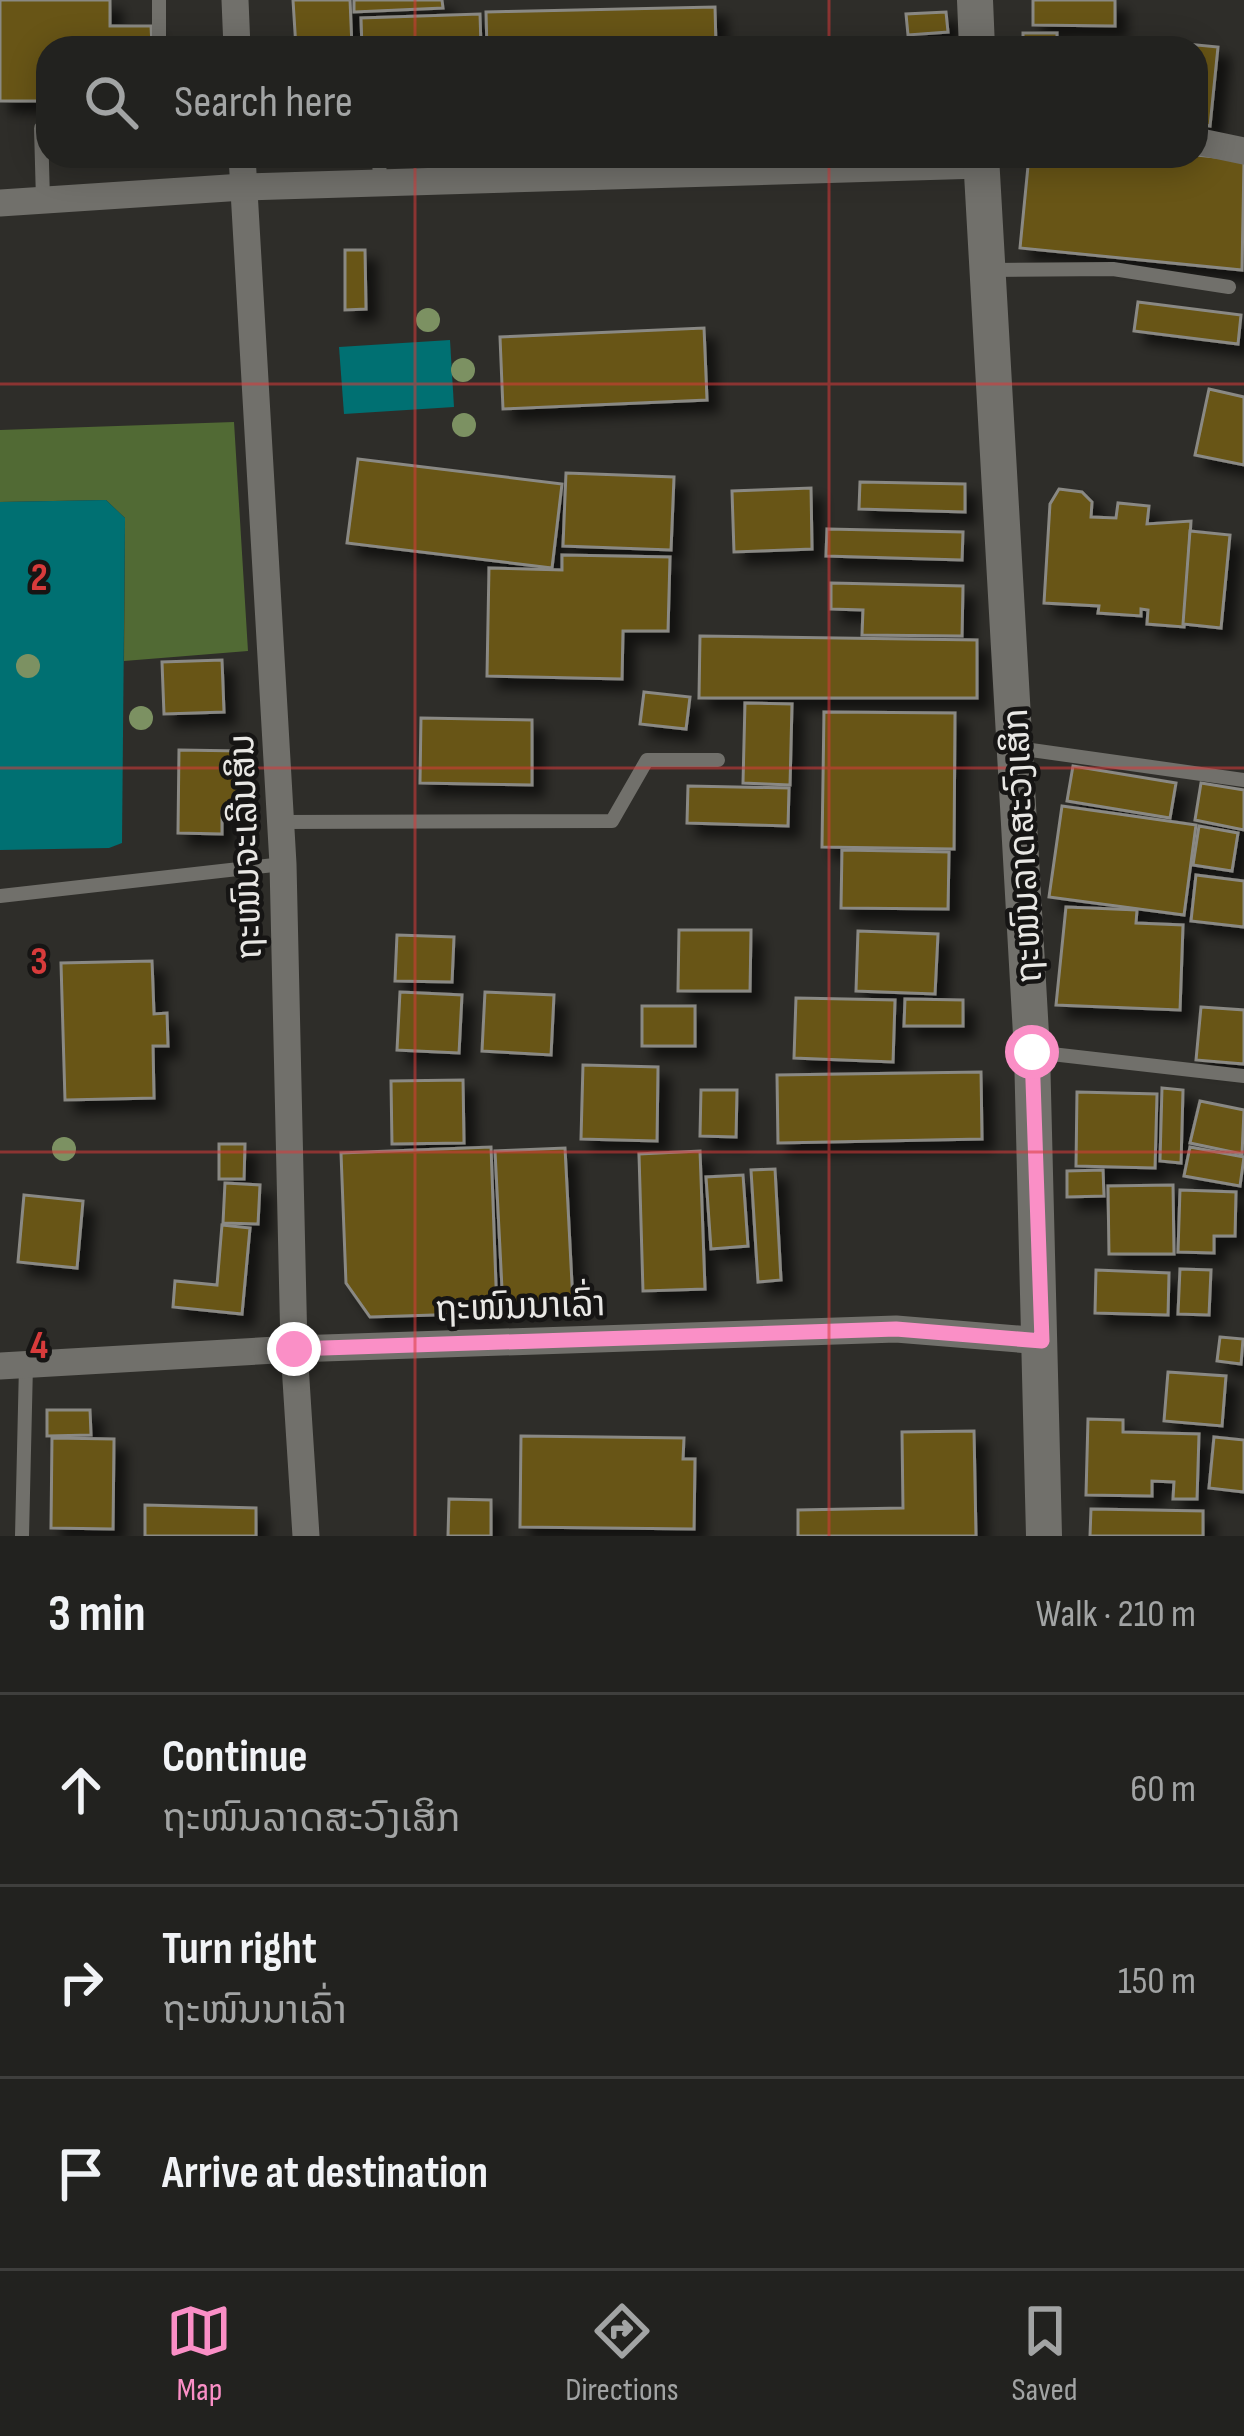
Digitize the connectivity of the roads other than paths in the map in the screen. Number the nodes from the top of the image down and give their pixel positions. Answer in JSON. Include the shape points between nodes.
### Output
{"nodes":[{"id":1,"x":159,"y":0,"type":"edge"},
{"id":2,"x":235,"y":0,"type":"edge"},
{"id":3,"x":975,"y":0,"type":"edge"},
{"id":4,"x":159,"y":36,"type":"edge"},
{"id":5,"x":236,"y":36,"type":"edge"},
{"id":6,"x":976,"y":36,"type":"edge"},
{"id":7,"x":1208,"y":144,"type":"edge"},
{"id":8,"x":1244,"y":151,"type":"edge"},
{"id":9,"x":42,"y":168,"type":"edge"},
{"id":10,"x":242,"y":168,"type":"edge"},
{"id":11,"x":499,"y":168,"type":"edge"},
{"id":12,"x":982,"y":168,"type":"edge"},
{"id":13,"x":379,"y":170,"type":"edge"},
{"id":14,"x":243,"y":187,"type":"junction"},
{"id":15,"x":43,"y":200,"type":"junction"},
{"id":16,"x":0,"y":202,"type":"edge"},
{"id":17,"x":988,"y":270,"type":"junction"},
{"id":18,"x":1229,"y":287,"type":"dead end"},
{"id":19,"x":1016,"y":748,"type":"junction"},
{"id":20,"x":718,"y":760,"type":"dead end"},
{"id":21,"x":1244,"y":780,"type":"edge"},
{"id":22,"x":281,"y":822,"type":"junction"},
{"id":23,"x":283,"y":864,"type":"junction"},
{"id":24,"x":0,"y":896,"type":"edge"},
{"id":25,"x":1032,"y":1052,"type":"junction"},
{"id":26,"x":1244,"y":1076,"type":"edge"},
{"id":27,"x":1042,"y":1341,"type":"junction"},
{"id":28,"x":294,"y":1349,"type":"junction"},
{"id":29,"x":13,"y":1366,"type":"edge"},
{"id":30,"x":22,"y":1536,"type":"edge"},
{"id":31,"x":306,"y":1536,"type":"edge"},
{"id":32,"x":1044,"y":1536,"type":"edge"}],
"edges":[{"from":1,"to":4,"type":"lane"},
{"from":2,"to":5,"type":"street"},
{"from":3,"to":6,"type":"street"},
{"from":7,"to":8,"type":"street"},
{"from":9,"to":15,"type":"lane"},
{"from":10,"to":14,"type":"street","name":"ຖະໜົນຈະເລີນສິນ"},
{"from":11,"to":13,"type":"street"},
{"from":12,"to":17,"type":"street","name":"ຖະໜົນລາດສະວົງເສິກ"},
{"from":13,"to":14,"type":"street"},
{"from":14,"to":15,"type":"street"},
{"from":14,"to":22,"type":"street","name":"ຖະໜົນຈະເລີນສິນ"},
{"from":15,"to":16,"type":"street"},
{"from":17,"to":18,"type":"lane","via":[[1113,269]]},
{"from":17,"to":19,"type":"street","name":"ຖະໜົນລາດສະວົງເສິກ"},
{"from":19,"to":21,"type":"lane"},
{"from":19,"to":25,"type":"street","name":"ຖະໜົນລາດສະວົງເສິກ"},
{"from":20,"to":22,"type":"lane","via":[[647,760],[612,821]]},
{"from":22,"to":23,"type":"street","name":"ຖະໜົນຈະເລີນສິນ"},
{"from":23,"to":24,"type":"lane"},
{"from":23,"to":28,"type":"street","name":"ຖະໜົນຈະເລີນສິນ"},
{"from":25,"to":26,"type":"lane"},
{"from":25,"to":27,"type":"street","name":"ຖະໜົນລາດສະວົງເສິກ"},
{"from":27,"to":28,"type":"street","name":"ຖະໜົນນາເລົ່າ","via":[[896,1329]]},
{"from":27,"to":32,"type":"street","name":"ຖະໜົນລາດສະວົງເສິກ"},
{"from":28,"to":29,"type":"street","name":"ຖະໜົນນາເລົ່າ"},
{"from":28,"to":31,"type":"street","name":"ຖະໜົນຈະເລີນສິນ"},
{"from":29,"to":30,"type":"lane"}]}
